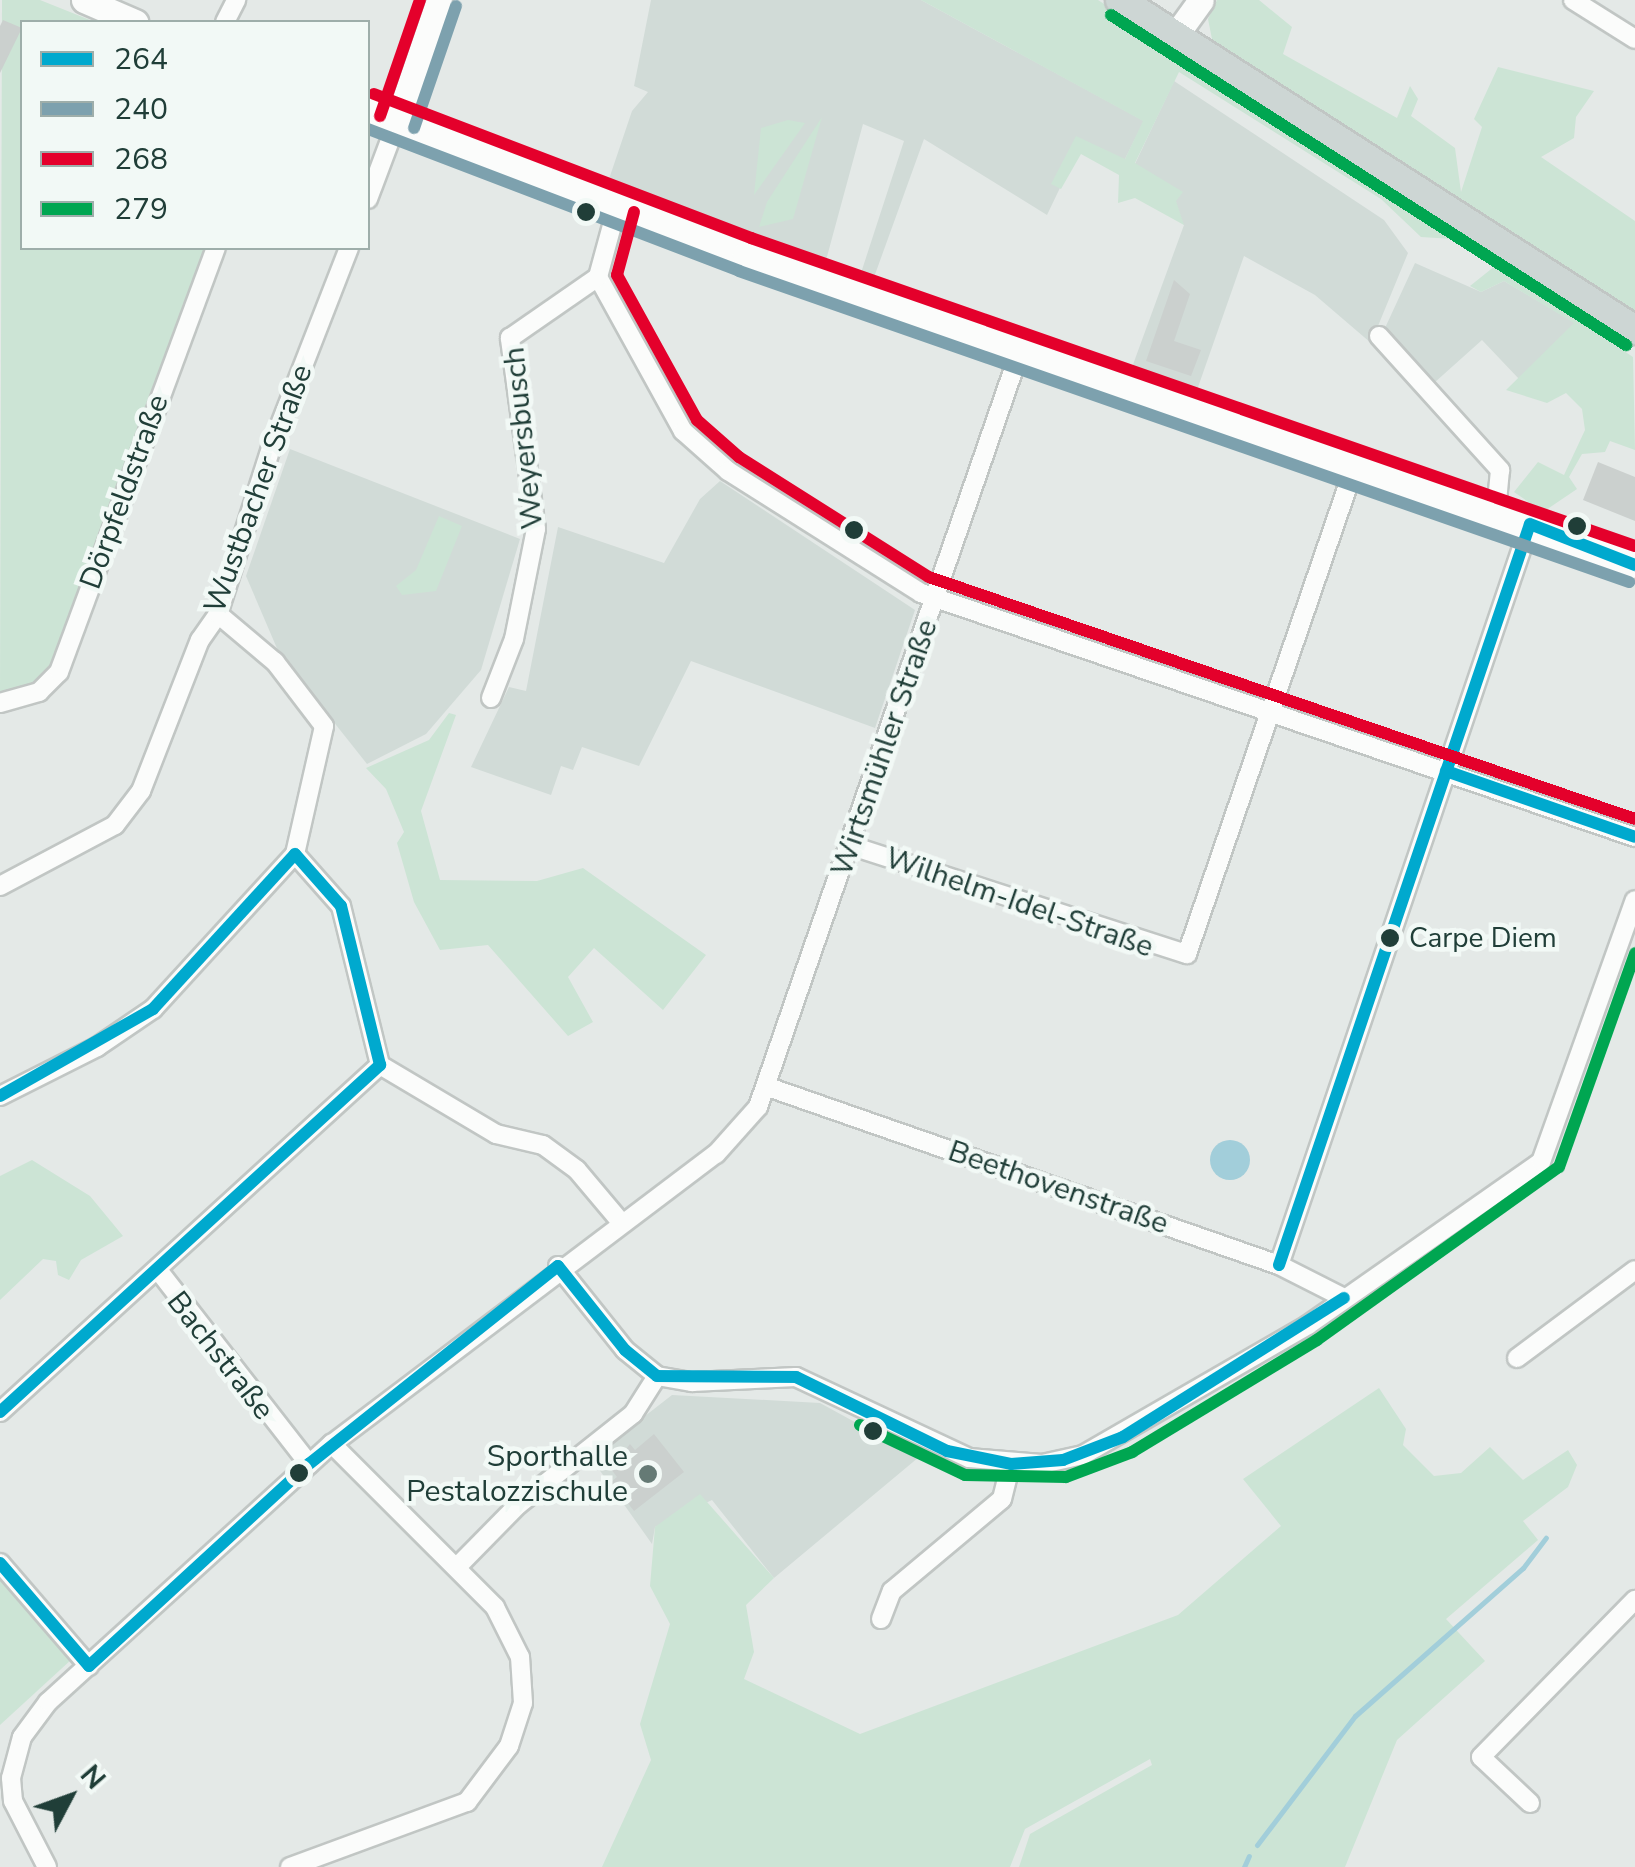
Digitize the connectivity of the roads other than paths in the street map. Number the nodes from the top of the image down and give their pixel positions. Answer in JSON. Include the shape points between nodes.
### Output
{"nodes":[{"id":1,"x":84,"y":0,"type":"edge"},
{"id":2,"x":439,"y":0,"type":"edge"},
{"id":3,"x":1120,"y":0,"type":"edge"},
{"id":4,"x":1202,"y":0,"type":"edge"},
{"id":5,"x":1573,"y":0,"type":"edge"},
{"id":6,"x":129,"y":20,"type":"edge"},
{"id":7,"x":1175,"y":36,"type":"junction"},
{"id":8,"x":1635,"y":39,"type":"edge"},
{"id":9,"x":370,"y":111,"type":"edge"},
{"id":10,"x":397,"y":122,"type":"junction"},
{"id":11,"x":370,"y":194,"type":"edge"},
{"id":12,"x":618,"y":206,"type":"junction"},
{"id":13,"x":215,"y":250,"type":"edge"},
{"id":14,"x":348,"y":250,"type":"edge"},
{"id":15,"x":598,"y":278,"type":"junction"},
{"id":16,"x":1635,"y":330,"type":"edge"},
{"id":17,"x":1379,"y":336,"type":"dead end"},
{"id":18,"x":1020,"y":350,"type":"junction"},
{"id":19,"x":1356,"y":462,"type":"junction"},
{"id":20,"x":1496,"y":512,"type":"junction"},
{"id":21,"x":1530,"y":524,"type":"junction"},
{"id":22,"x":1635,"y":565,"type":"edge"},
{"id":23,"x":938,"y":596,"type":"junction"},
{"id":24,"x":218,"y":614,"type":"junction"},
{"id":25,"x":491,"y":698,"type":"dead end"},
{"id":26,"x":0,"y":703,"type":"edge"},
{"id":27,"x":1273,"y":712,"type":"junction"},
{"id":28,"x":1446,"y":772,"type":"junction"},
{"id":29,"x":1635,"y":837,"type":"edge"},
{"id":30,"x":852,"y":846,"type":"junction"},
{"id":31,"x":296,"y":854,"type":"junction"},
{"id":32,"x":0,"y":886,"type":"edge"},
{"id":33,"x":1635,"y":900,"type":"edge"},
{"id":34,"x":380,"y":1064,"type":"junction"},
{"id":35,"x":768,"y":1088,"type":"junction"},
{"id":36,"x":0,"y":1096,"type":"edge"},
{"id":37,"x":620,"y":1221,"type":"junction"},
{"id":38,"x":558,"y":1266,"type":"junction"},
{"id":39,"x":1279,"y":1266,"type":"junction"},
{"id":40,"x":158,"y":1270,"type":"junction"},
{"id":41,"x":1635,"y":1270,"type":"edge"},
{"id":42,"x":1344,"y":1298,"type":"junction"},
{"id":43,"x":1517,"y":1358,"type":"dead end"},
{"id":44,"x":658,"y":1376,"type":"junction"},
{"id":45,"x":0,"y":1412,"type":"edge"},
{"id":46,"x":332,"y":1444,"type":"junction"},
{"id":47,"x":309,"y":1464,"type":"junction"},
{"id":48,"x":1011,"y":1464,"type":"junction"},
{"id":49,"x":0,"y":1562,"type":"edge"},
{"id":50,"x":457,"y":1567,"type":"junction"},
{"id":51,"x":1635,"y":1600,"type":"edge"},
{"id":52,"x":881,"y":1619,"type":"dead end"},
{"id":53,"x":88,"y":1666,"type":"junction"},
{"id":54,"x":6,"y":1778,"type":"edge"},
{"id":55,"x":1530,"y":1803,"type":"dead end"},
{"id":56,"x":47,"y":1867,"type":"edge"},
{"id":57,"x":290,"y":1867,"type":"edge"}],
"edges":[{"from":1,"to":6,"type":"main road"},
{"from":2,"to":10,"type":"main road"},
{"from":3,"to":7,"type":"main road"},
{"from":4,"to":7,"type":"main road"},
{"from":5,"to":8,"type":"street"},
{"from":7,"to":16,"type":"main road"},
{"from":9,"to":10,"type":"main road"},
{"from":10,"to":11,"type":"street"},
{"from":10,"to":12,"type":"main road"},
{"from":12,"to":15,"type":"street"},
{"from":12,"to":18,"type":"main road"},
{"from":13,"to":26,"type":"street","name":"Dörpfeldstraße","via":[[58,672],[39,692]]},
{"from":14,"to":24,"type":"street","name":"Wustbacher Straße","via":[[259,482]]},
{"from":15,"to":23,"type":"street","via":[[624,335],[696,447],[920,594]]},
{"from":15,"to":25,"type":"street","name":"Weyersbusch","via":[[519,326],[509,344],[536,528],[514,639]]},
{"from":17,"to":20,"type":"street","via":[[1500,470]]},
{"from":18,"to":19,"type":"main road"},
{"from":18,"to":23,"type":"street","name":"Wirtsmühler Straße"},
{"from":19,"to":20,"type":"main road"},
{"from":19,"to":27,"type":"street"},
{"from":20,"to":21,"type":"main road"},
{"from":21,"to":22,"type":"main road"},
{"from":21,"to":28,"type":"street"},
{"from":23,"to":27,"type":"street"},
{"from":23,"to":30,"type":"street","name":"Wirtsmühler Straße"},
{"from":24,"to":31,"type":"street","via":[[274,662],[324,726]]},
{"from":24,"to":32,"type":"street","name":"Wustbacher Straße","via":[[200,640],[129,813]]},
{"from":27,"to":28,"type":"street"},
{"from":27,"to":30,"type":"street","name":"Wilhelm-Idel-Straße","via":[[1188,954]]},
{"from":28,"to":29,"type":"street"},
{"from":28,"to":39,"type":"street"},
{"from":30,"to":35,"type":"street","name":"Wirtsmühler Straße"},
{"from":31,"to":34,"type":"street","via":[[341,906]]},
{"from":31,"to":36,"type":"street","via":[[153,1009],[97,1048]]},
{"from":33,"to":42,"type":"street","via":[[1546,1156]]},
{"from":34,"to":37,"type":"street","via":[[496,1134],[543,1145],[578,1170]]},
{"from":34,"to":40,"type":"street"},
{"from":35,"to":37,"type":"street","name":"Wirtsmühler Straße","via":[[725,1146]]},
{"from":35,"to":39,"type":"street","name":"Beethovenstraße"},
{"from":37,"to":38,"type":"street","name":"Wirtsmühler Straße"},
{"from":38,"to":44,"type":"street","via":[[624,1350]]},
{"from":38,"to":46,"type":"street","name":"Wirtsmühler Straße"},
{"from":39,"to":42,"type":"street","name":"Beethovenstraße"},
{"from":40,"to":45,"type":"street","name":"Bachstraße"},
{"from":40,"to":47,"type":"street","name":"Bachstraße"},
{"from":41,"to":43,"type":"street"},
{"from":42,"to":48,"type":"street","via":[[1123,1437],[1063,1460]]},
{"from":44,"to":48,"type":"street","via":[[796,1377],[947,1452]]},
{"from":44,"to":50,"type":"street","via":[[632,1414],[518,1505]]},
{"from":46,"to":47,"type":"street","name":"Wirtsmühler Straße"},
{"from":46,"to":50,"type":"street"},
{"from":47,"to":53,"type":"street","name":"Wirtsmühler Straße"},
{"from":48,"to":52,"type":"street","via":[[1002,1499],[892,1591]]},
{"from":49,"to":53,"type":"street"},
{"from":50,"to":57,"type":"street","via":[[495,1607],[520,1657],[523,1704],[509,1746],[480,1793],[445,1816]]},
{"from":51,"to":55,"type":"street","via":[[1480,1757]]},
{"from":53,"to":54,"type":"street","name":"Wirtsmühler Straße","via":[[31,1723]]},
{"from":54,"to":56,"type":"street"}]}
